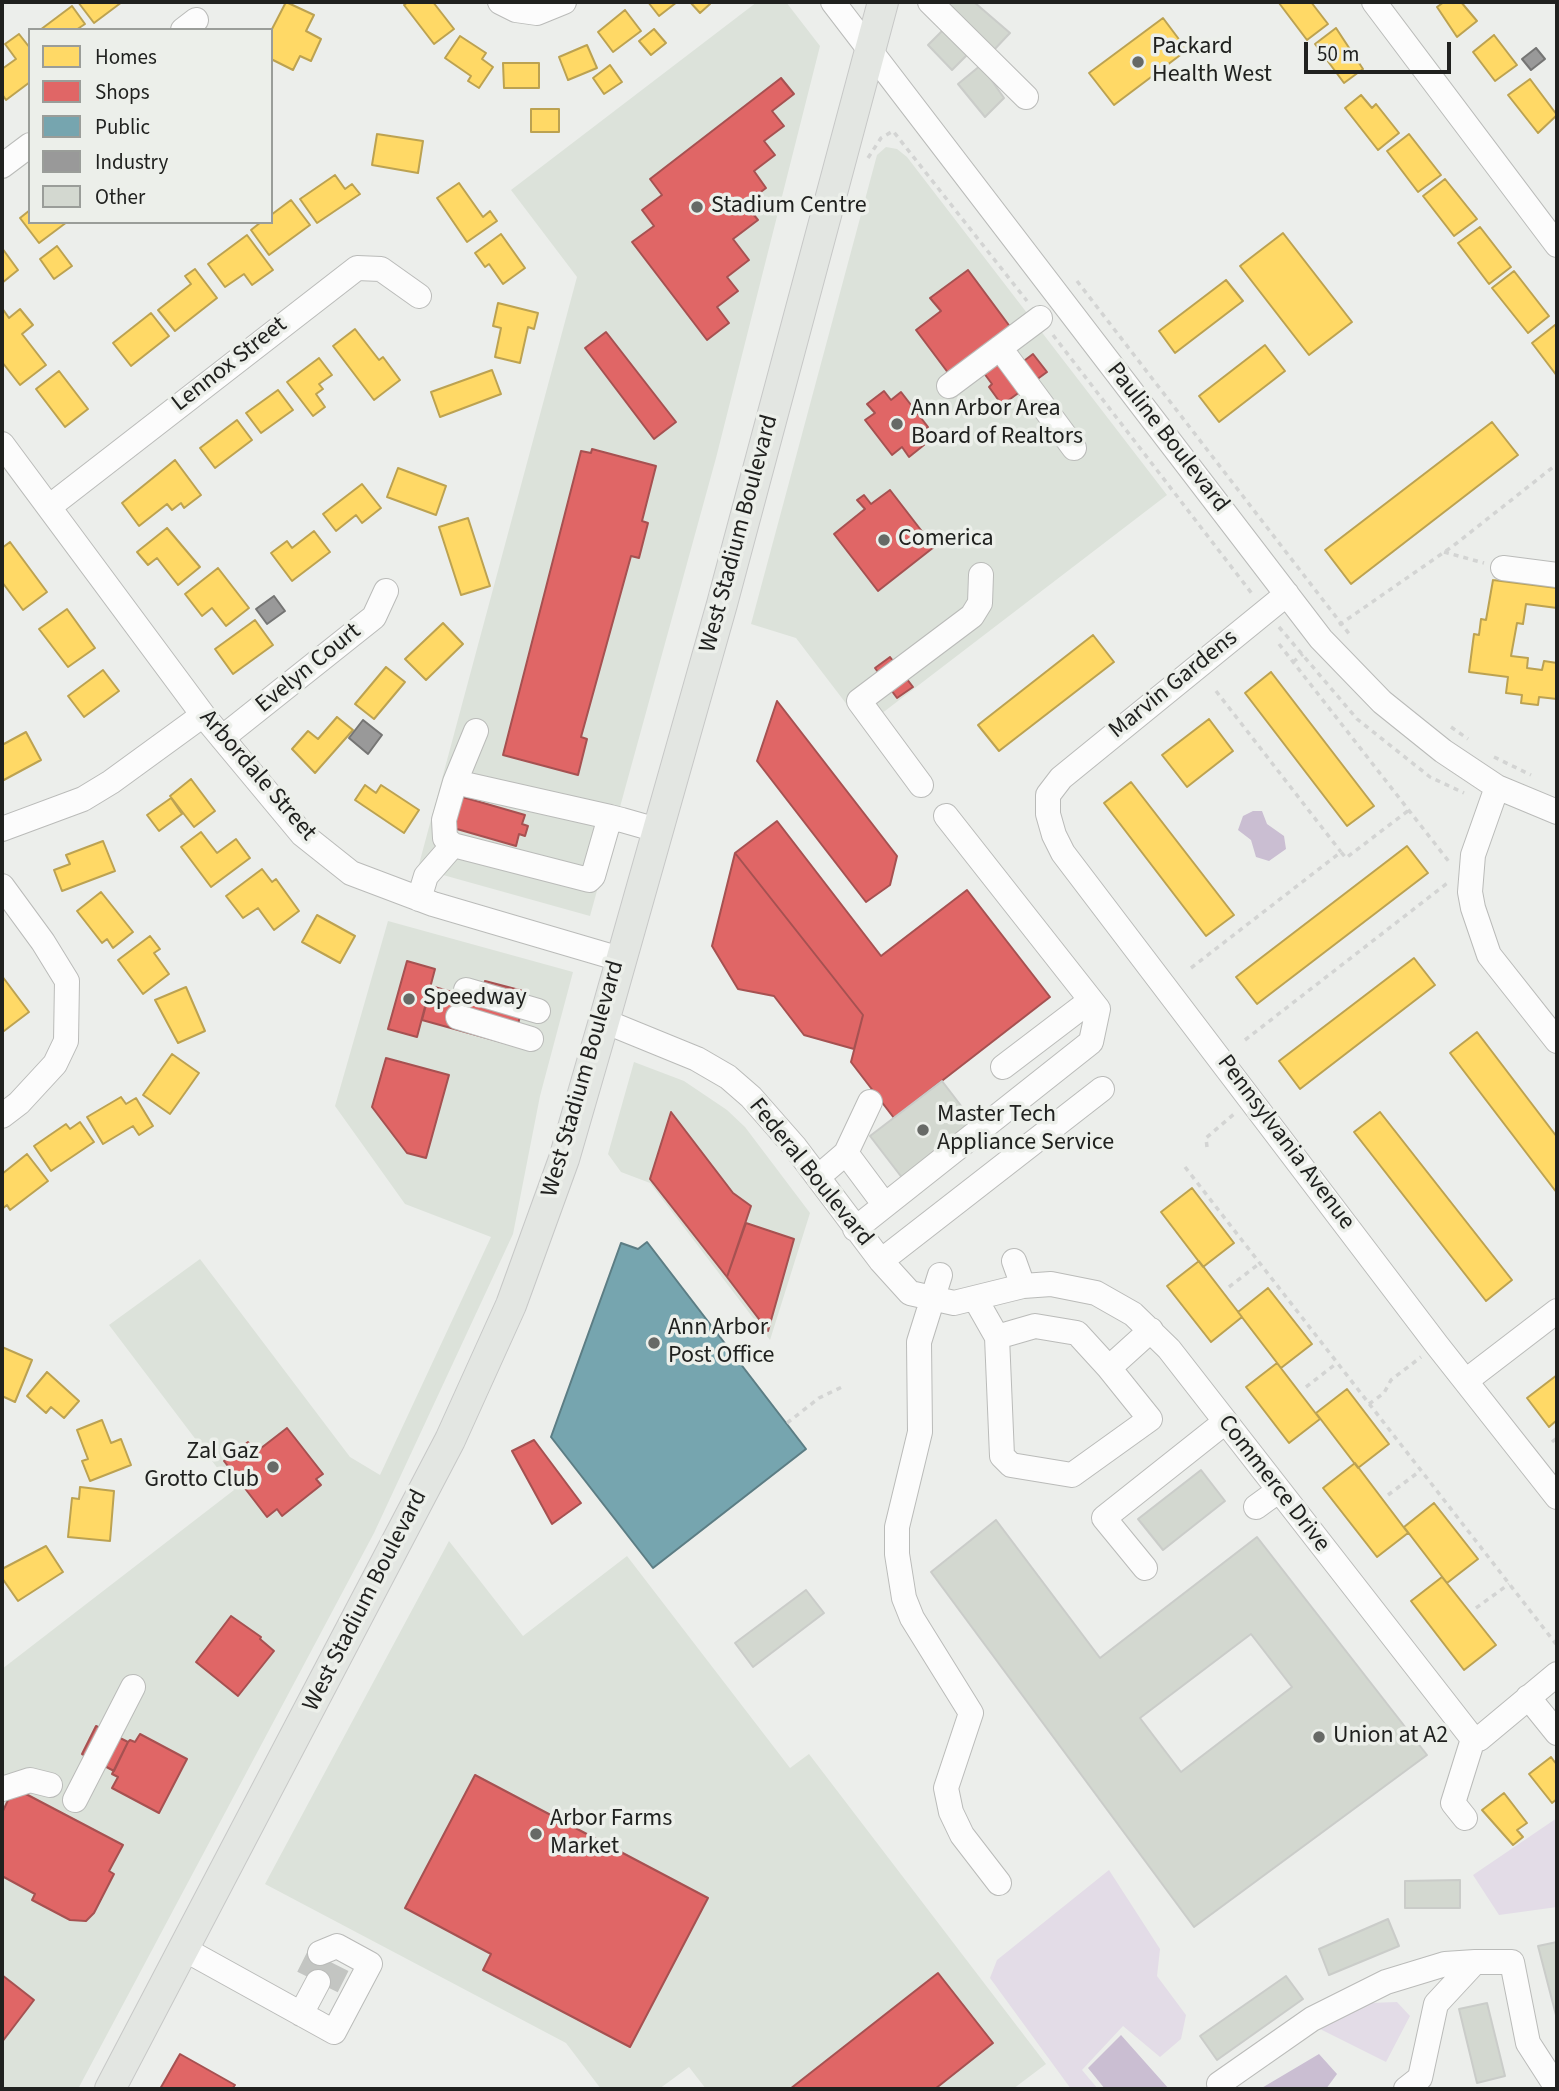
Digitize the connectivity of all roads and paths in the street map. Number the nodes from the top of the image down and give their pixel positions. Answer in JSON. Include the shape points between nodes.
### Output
{"nodes":[{"id":1,"x":500,"y":2,"type":"edge"},
{"id":2,"x":564,"y":2,"type":"edge"},
{"id":3,"x":833,"y":2,"type":"edge"},
{"id":4,"x":883,"y":2,"type":"edge"},
{"id":5,"x":929,"y":2,"type":"edge"},
{"id":6,"x":1374,"y":2,"type":"edge"},
{"id":7,"x":871,"y":51,"type":"junction"},
{"id":8,"x":1026,"y":97,"type":"dead end"},
{"id":9,"x":28,"y":146,"type":"edge"},
{"id":10,"x":2,"y":166,"type":"edge"},
{"id":11,"x":1557,"y":245,"type":"edge"},
{"id":12,"x":1071,"y":274,"type":"dead end"},
{"id":13,"x":419,"y":296,"type":"dead end"},
{"id":14,"x":1040,"y":318,"type":"dead end"},
{"id":15,"x":1000,"y":348,"type":"junction"},
{"id":16,"x":949,"y":386,"type":"dead end"},
{"id":17,"x":2,"y":444,"type":"edge"},
{"id":18,"x":1074,"y":448,"type":"dead end"},
{"id":19,"x":1557,"y":464,"type":"edge"},
{"id":20,"x":49,"y":507,"type":"junction"},
{"id":21,"x":1444,"y":552,"type":"junction"},
{"id":22,"x":1503,"y":568,"type":"joint"},
{"id":23,"x":981,"y":575,"type":"dead end"},
{"id":24,"x":1557,"y":575,"type":"edge"},
{"id":25,"x":386,"y":591,"type":"dead end"},
{"id":26,"x":1287,"y":594,"type":"junction"},
{"id":27,"x":1341,"y":624,"type":"junction"},
{"id":28,"x":1354,"y":640,"type":"dead end"},
{"id":29,"x":1279,"y":644,"type":"dead end"},
{"id":30,"x":1301,"y":655,"type":"dead end"},
{"id":31,"x":1293,"y":662,"type":"junction"},
{"id":32,"x":1216,"y":691,"type":"dead end"},
{"id":33,"x":203,"y":715,"type":"junction"},
{"id":34,"x":1446,"y":723,"type":"dead end"},
{"id":35,"x":476,"y":731,"type":"dead end"},
{"id":36,"x":222,"y":738,"type":"junction"},
{"id":37,"x":1479,"y":747,"type":"dead end"},
{"id":38,"x":1490,"y":754,"type":"dead end"},
{"id":39,"x":1061,"y":778,"type":"joint"},
{"id":40,"x":1536,"y":778,"type":"dead end"},
{"id":41,"x":455,"y":782,"type":"junction"},
{"id":42,"x":920,"y":785,"type":"dead end"},
{"id":43,"x":1497,"y":787,"type":"junction"},
{"id":44,"x":1409,"y":810,"type":"junction"},
{"id":45,"x":1557,"y":812,"type":"edge"},
{"id":46,"x":946,"y":816,"type":"dead end"},
{"id":47,"x":610,"y":817,"type":"junction"},
{"id":48,"x":2,"y":829,"type":"edge"},
{"id":49,"x":657,"y":830,"type":"junction"},
{"id":50,"x":453,"y":845,"type":"junction"},
{"id":51,"x":1341,"y":852,"type":"junction"},
{"id":52,"x":1465,"y":874,"type":"junction"},
{"id":53,"x":2,"y":886,"type":"edge"},
{"id":54,"x":419,"y":899,"type":"junction"},
{"id":55,"x":620,"y":958,"type":"junction"},
{"id":56,"x":1191,"y":968,"type":"dead end"},
{"id":57,"x":466,"y":990,"type":"dead end"},
{"id":58,"x":1091,"y":1000,"type":"junction"},
{"id":59,"x":538,"y":1011,"type":"dead end"},
{"id":60,"x":458,"y":1017,"type":"dead end"},
{"id":61,"x":604,"y":1021,"type":"junction"},
{"id":62,"x":531,"y":1039,"type":"dead end"},
{"id":63,"x":1245,"y":1040,"type":"dead end"},
{"id":64,"x":1557,"y":1041,"type":"edge"},
{"id":65,"x":1003,"y":1067,"type":"dead end"},
{"id":66,"x":1102,"y":1089,"type":"dead end"},
{"id":67,"x":870,"y":1102,"type":"dead end"},
{"id":68,"x":2,"y":1116,"type":"edge"},
{"id":69,"x":1230,"y":1117,"type":"dead end"},
{"id":70,"x":1207,"y":1147,"type":"dead end"},
{"id":71,"x":846,"y":1153,"type":"junction"},
{"id":72,"x":1185,"y":1167,"type":"dead end"},
{"id":73,"x":818,"y":1177,"type":"junction"},
{"id":74,"x":884,"y":1204,"type":"junction"},
{"id":75,"x":855,"y":1229,"type":"junction"},
{"id":76,"x":880,"y":1261,"type":"junction"},
{"id":77,"x":1014,"y":1261,"type":"dead end"},
{"id":78,"x":1259,"y":1263,"type":"junction"},
{"id":79,"x":940,"y":1275,"type":"dead end"},
{"id":80,"x":1023,"y":1286,"type":"junction"},
{"id":81,"x":1229,"y":1287,"type":"dead end"},
{"id":82,"x":975,"y":1300,"type":"junction"},
{"id":83,"x":932,"y":1301,"type":"junction"},
{"id":84,"x":1557,"y":1311,"type":"edge"},
{"id":85,"x":1151,"y":1330,"type":"junction"},
{"id":86,"x":997,"y":1337,"type":"junction"},
{"id":87,"x":1417,"y":1361,"type":"dead end"},
{"id":88,"x":1337,"y":1362,"type":"junction"},
{"id":89,"x":1109,"y":1368,"type":"junction"},
{"id":90,"x":1468,"y":1380,"type":"junction"},
{"id":91,"x":842,"y":1387,"type":"dead end"},
{"id":92,"x":1306,"y":1387,"type":"dead end"},
{"id":93,"x":1369,"y":1404,"type":"junction"},
{"id":94,"x":1225,"y":1422,"type":"junction"},
{"id":95,"x":787,"y":1423,"type":"dead end"},
{"id":96,"x":1557,"y":1438,"type":"edge"},
{"id":97,"x":1552,"y":1442,"type":"dead end"},
{"id":98,"x":1420,"y":1471,"type":"junction"},
{"id":99,"x":1278,"y":1491,"type":"junction"},
{"id":100,"x":1388,"y":1495,"type":"dead end"},
{"id":101,"x":1557,"y":1497,"type":"edge"},
{"id":102,"x":1256,"y":1507,"type":"dead end"},
{"id":103,"x":1145,"y":1568,"type":"dead end"},
{"id":104,"x":1509,"y":1584,"type":"junction"},
{"id":105,"x":1476,"y":1608,"type":"dead end"},
{"id":106,"x":1556,"y":1644,"type":"edge"},
{"id":107,"x":1557,"y":1674,"type":"edge"},
{"id":108,"x":133,"y":1687,"type":"dead end"},
{"id":109,"x":1528,"y":1698,"type":"junction"},
{"id":110,"x":1557,"y":1733,"type":"edge"},
{"id":111,"x":1473,"y":1739,"type":"junction"},
{"id":112,"x":50,"y":1786,"type":"dead end"},
{"id":113,"x":2,"y":1789,"type":"edge"},
{"id":114,"x":75,"y":1800,"type":"dead end"},
{"id":115,"x":1465,"y":1818,"type":"dead end"},
{"id":116,"x":999,"y":1882,"type":"dead end"},
{"id":117,"x":184,"y":1949,"type":"junction"},
{"id":118,"x":332,"y":1955,"type":"dead end"},
{"id":119,"x":1475,"y":1962,"type":"junction"},
{"id":120,"x":1219,"y":2084,"type":"dead end"},
{"id":121,"x":1557,"y":2088,"type":"edge"},
{"id":122,"x":110,"y":2089,"type":"edge"},
{"id":123,"x":1406,"y":2089,"type":"edge"}],
"edges":[{"from":1,"to":2,"type":"street","via":[[537,13]]},
{"from":3,"to":7,"type":"street","name":"Pauline Boulevard"},
{"from":4,"to":7,"type":"main road","name":"West Stadium Boulevard"},
{"from":5,"to":8,"type":"street"},
{"from":6,"to":11,"type":"street"},
{"from":7,"to":26,"type":"street","name":"Pauline Boulevard"},
{"from":7,"to":49,"type":"main road","name":"West Stadium Boulevard"},
{"from":9,"to":10,"type":"street"},
{"from":12,"to":27,"type":"path"},
{"from":13,"to":20,"type":"street","name":"Lennox Street","via":[[381,269],[357,268]]},
{"from":14,"to":15,"type":"street"},
{"from":15,"to":16,"type":"street"},
{"from":15,"to":18,"type":"street"},
{"from":17,"to":20,"type":"street","name":"Arbordale Street"},
{"from":19,"to":21,"type":"path"},
{"from":20,"to":33,"type":"street","name":"Arbordale Street"},
{"from":21,"to":22,"type":"path"},
{"from":21,"to":27,"type":"path"},
{"from":22,"to":24,"type":"street"},
{"from":23,"to":42,"type":"street","via":[[980,603],[972,616],[859,701]]},
{"from":25,"to":36,"type":"street","name":"Evelyn Court","via":[[373,617]]},
{"from":26,"to":39,"type":"street","name":"Marvin Gardens"},
{"from":26,"to":43,"type":"street","name":"Pauline Boulevard","via":[[1321,639],[1382,702]]},
{"from":27,"to":28,"type":"path"},
{"from":29,"to":31,"type":"path"},
{"from":30,"to":31,"type":"path"},
{"from":31,"to":44,"type":"path"},
{"from":32,"to":51,"type":"path"},
{"from":33,"to":36,"type":"street","name":"Arbordale Street"},
{"from":33,"to":48,"type":"street","via":[[83,799]]},
{"from":34,"to":37,"type":"path"},
{"from":35,"to":41,"type":"street"},
{"from":36,"to":54,"type":"street","name":"Arbordale Street","via":[[302,834],[351,873]]},
{"from":38,"to":40,"type":"path"},
{"from":39,"to":90,"type":"street","name":"Pennsylvania Avenue","via":[[1048,795],[1048,814],[1063,853]]},
{"from":41,"to":47,"type":"street"},
{"from":41,"to":50,"type":"street","via":[[444,820],[445,838]]},
{"from":43,"to":45,"type":"street","name":"Pauline Boulevard"},
{"from":43,"to":52,"type":"street"},
{"from":44,"to":51,"type":"path","via":[[1346,858]]},
{"from":44,"to":52,"type":"path"},
{"from":46,"to":58,"type":"street"},
{"from":47,"to":49,"type":"street"},
{"from":47,"to":50,"type":"street","via":[[589,880]]},
{"from":49,"to":55,"type":"main road","name":"West Stadium Boulevard"},
{"from":50,"to":54,"type":"street","via":[[426,876]]},
{"from":51,"to":56,"type":"path"},
{"from":52,"to":63,"type":"path"},
{"from":52,"to":64,"type":"street","via":[[1489,955]]},
{"from":53,"to":68,"type":"street","via":[[67,981],[66,1041],[55,1064]]},
{"from":54,"to":55,"type":"street","name":"Arbordale Street"},
{"from":55,"to":61,"type":"main road","name":"West Stadium Boulevard"},
{"from":57,"to":59,"type":"street"},
{"from":58,"to":65,"type":"street"},
{"from":58,"to":74,"type":"street","via":[[1098,1009],[1091,1042]]},
{"from":60,"to":62,"type":"street"},
{"from":61,"to":73,"type":"street","name":"Federal Boulevard","via":[[697,1059],[728,1077],[766,1112]]},
{"from":61,"to":117,"type":"main road","name":"West Stadium Boulevard","via":[[564,1158],[484,1367]]},
{"from":66,"to":76,"type":"street"},
{"from":67,"to":71,"type":"street"},
{"from":69,"to":70,"type":"path","via":[[1206,1138]]},
{"from":71,"to":73,"type":"street"},
{"from":71,"to":74,"type":"street"},
{"from":72,"to":78,"type":"path"},
{"from":73,"to":75,"type":"street","name":"Federal Boulevard"},
{"from":74,"to":75,"type":"street"},
{"from":75,"to":76,"type":"street","name":"Federal Boulevard"},
{"from":76,"to":83,"type":"street","name":"Federal Boulevard","via":[[910,1293]]},
{"from":77,"to":80,"type":"street"},
{"from":78,"to":81,"type":"path"},
{"from":78,"to":88,"type":"path"},
{"from":79,"to":83,"type":"street"},
{"from":80,"to":82,"type":"street","name":"Commerce Drive"},
{"from":80,"to":85,"type":"street","name":"Commerce Drive","via":[[1079,1287],[1116,1303]]},
{"from":82,"to":83,"type":"street","name":"Commerce Drive"},
{"from":82,"to":86,"type":"street"},
{"from":83,"to":116,"type":"street","via":[[919,1342],[920,1432],[897,1527],[899,1578],[912,1618],[971,1713],[946,1788],[962,1835]]},
{"from":84,"to":90,"type":"street"},
{"from":85,"to":89,"type":"street"},
{"from":85,"to":94,"type":"street","name":"Commerce Drive"},
{"from":86,"to":89,"type":"street","via":[[1035,1326],[1077,1333]]},
{"from":86,"to":89,"type":"street","via":[[1002,1456],[1011,1465],[1072,1475],[1150,1419]]},
{"from":87,"to":93,"type":"path"},
{"from":88,"to":92,"type":"path"},
{"from":88,"to":93,"type":"path"},
{"from":90,"to":101,"type":"street","name":"Pennsylvania Avenue"},
{"from":91,"to":95,"type":"path"},
{"from":93,"to":98,"type":"path"},
{"from":94,"to":99,"type":"street","name":"Commerce Drive"},
{"from":94,"to":103,"type":"street","via":[[1104,1518]]},
{"from":96,"to":97,"type":"path"},
{"from":98,"to":100,"type":"path"},
{"from":98,"to":104,"type":"path"},
{"from":99,"to":102,"type":"street"},
{"from":99,"to":111,"type":"street","name":"Commerce Drive"},
{"from":104,"to":105,"type":"path"},
{"from":104,"to":106,"type":"path"},
{"from":107,"to":109,"type":"street"},
{"from":108,"to":114,"type":"street"},
{"from":109,"to":110,"type":"street"},
{"from":109,"to":111,"type":"street","via":[[1479,1739]]},
{"from":111,"to":115,"type":"street","via":[[1453,1802]]},
{"from":112,"to":113,"type":"street","via":[[30,1780]]},
{"from":117,"to":118,"type":"street","via":[[312,1992],[334,2032],[370,1964]]},
{"from":117,"to":122,"type":"main road","name":"West Stadium Boulevard"},
{"from":119,"to":120,"type":"street","via":[[1445,1964],[1385,1982],[1312,2019]]},
{"from":119,"to":121,"type":"street","via":[[1512,1962],[1528,2043]]},
{"from":119,"to":123,"type":"street","via":[[1436,2004],[1420,2078]]}]}
